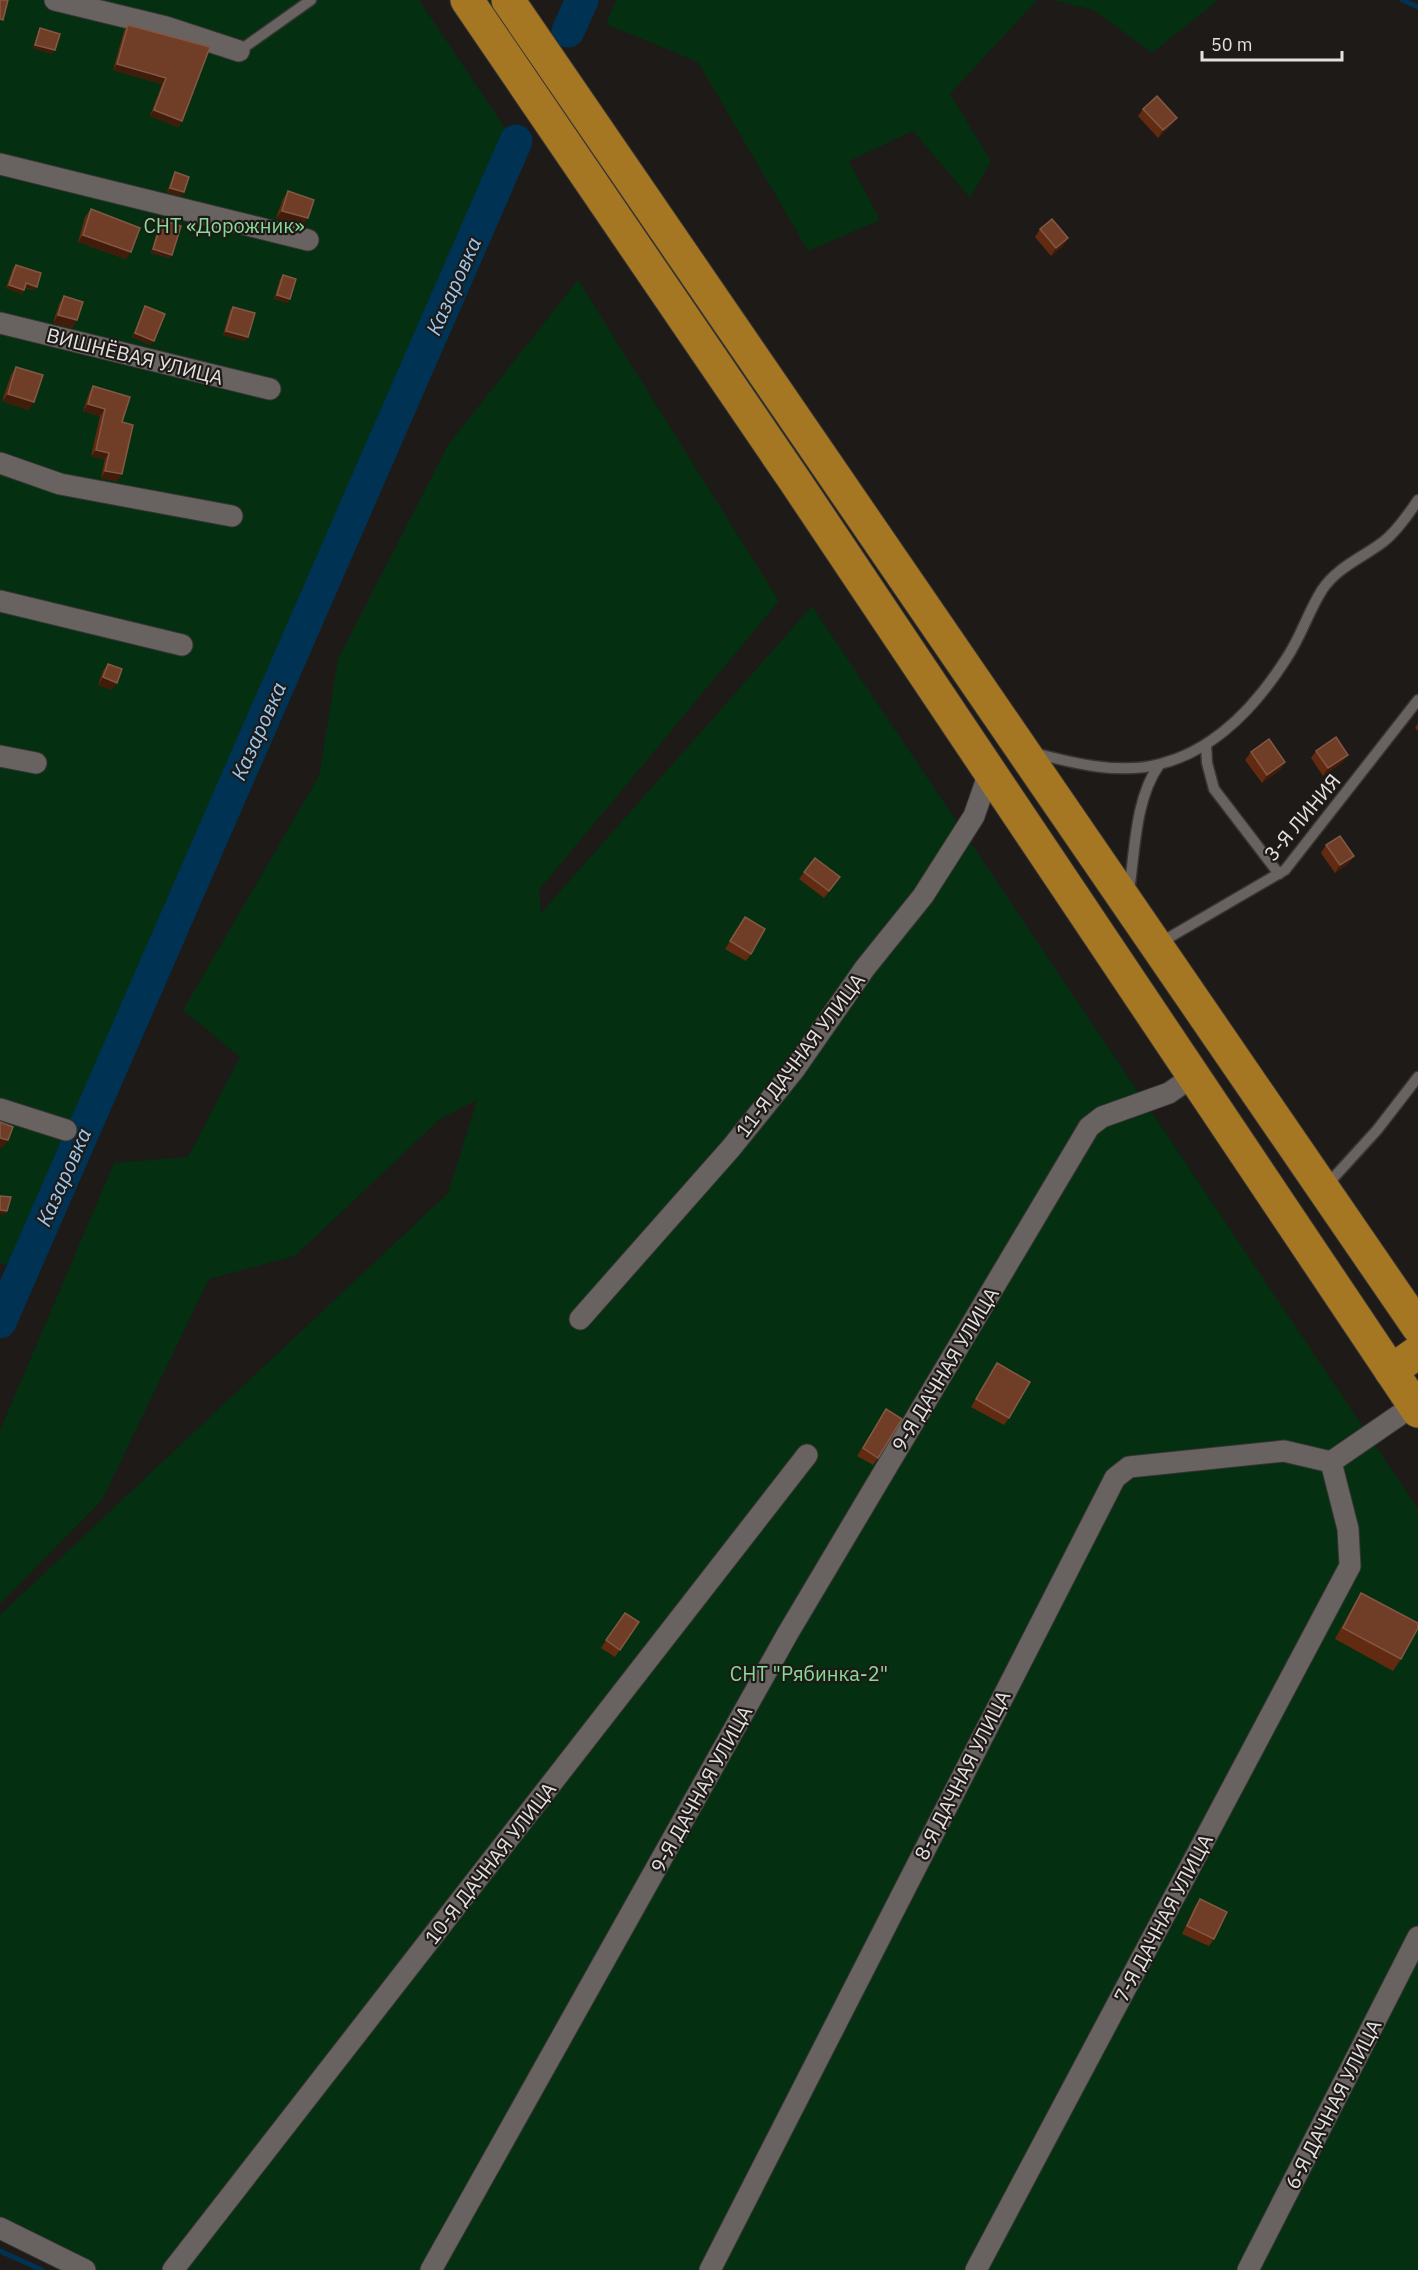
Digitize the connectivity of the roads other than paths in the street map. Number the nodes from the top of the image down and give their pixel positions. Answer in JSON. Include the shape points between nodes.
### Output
{"nodes":[{"id":1,"x":55,"y":0,"type":"edge"},
{"id":2,"x":310,"y":0,"type":"edge"},
{"id":3,"x":467,"y":0,"type":"edge"},
{"id":4,"x":508,"y":0,"type":"edge"},
{"id":5,"x":239,"y":51,"type":"joint"},
{"id":6,"x":0,"y":164,"type":"edge"},
{"id":7,"x":308,"y":240,"type":"dead end"},
{"id":8,"x":0,"y":323,"type":"edge"},
{"id":9,"x":270,"y":389,"type":"dead end"},
{"id":10,"x":0,"y":463,"type":"edge"},
{"id":11,"x":1418,"y":501,"type":"edge"},
{"id":12,"x":232,"y":516,"type":"dead end"},
{"id":13,"x":0,"y":601,"type":"edge"},
{"id":14,"x":182,"y":645,"type":"dead end"},
{"id":15,"x":1418,"y":700,"type":"edge"},
{"id":16,"x":1206,"y":744,"type":"junction"},
{"id":17,"x":1021,"y":750,"type":"junction"},
{"id":18,"x":0,"y":756,"type":"edge"},
{"id":19,"x":36,"y":763,"type":"dead end"},
{"id":20,"x":1159,"y":765,"type":"junction"},
{"id":21,"x":990,"y":770,"type":"junction"},
{"id":22,"x":1280,"y":874,"type":"junction"},
{"id":23,"x":1127,"y":902,"type":"junction"},
{"id":24,"x":1156,"y":945,"type":"junction"},
{"id":25,"x":1192,"y":1077,"type":"junction"},
{"id":26,"x":1418,"y":1077,"type":"edge"},
{"id":27,"x":0,"y":1109,"type":"edge"},
{"id":28,"x":66,"y":1130,"type":"dead end"},
{"id":29,"x":1324,"y":1188,"type":"junction"},
{"id":30,"x":580,"y":1319,"type":"dead end"},
{"id":31,"x":1418,"y":1327,"type":"edge"},
{"id":32,"x":1418,"y":1352,"type":"edge"},
{"id":33,"x":1391,"y":1371,"type":"junction"},
{"id":34,"x":1416,"y":1408,"type":"edge"},
{"id":35,"x":807,"y":1455,"type":"dead end"},
{"id":36,"x":1331,"y":1462,"type":"junction"},
{"id":37,"x":1418,"y":1937,"type":"edge"},
{"id":38,"x":0,"y":2228,"type":"edge"},
{"id":39,"x":85,"y":2270,"type":"edge"},
{"id":40,"x":173,"y":2270,"type":"edge"},
{"id":41,"x":431,"y":2270,"type":"edge"},
{"id":42,"x":710,"y":2270,"type":"edge"},
{"id":43,"x":976,"y":2270,"type":"edge"},
{"id":44,"x":1248,"y":2270,"type":"edge"}],
"edges":[{"from":1,"to":5,"type":"street","via":[[166,27]]},
{"from":2,"to":5,"type":"lane"},
{"from":3,"to":21,"type":"highway"},
{"from":4,"to":17,"type":"highway"},
{"from":6,"to":7,"type":"street"},
{"from":8,"to":9,"type":"street","name":"ВИШНЁВАЯ УЛИЦА"},
{"from":10,"to":12,"type":"street","via":[[60,484]]},
{"from":11,"to":16,"type":"lane","via":[[1383,542],[1336,574],[1322,590],[1287,658],[1258,700]]},
{"from":13,"to":14,"type":"street"},
{"from":15,"to":22,"type":"lane","name":"3-Я ЛИНИЯ"},
{"from":16,"to":20,"type":"lane"},
{"from":16,"to":22,"type":"lane","via":[[1214,789]]},
{"from":17,"to":20,"type":"lane","via":[[1077,764]]},
{"from":17,"to":23,"type":"highway"},
{"from":18,"to":19,"type":"street"},
{"from":20,"to":23,"type":"lane","via":[[1150,777],[1143,799]]},
{"from":21,"to":25,"type":"highway"},
{"from":21,"to":30,"type":"street","name":"11-Я ДАЧНАЯ УЛИЦА","via":[[974,816],[923,896],[865,968],[795,1070]]},
{"from":22,"to":24,"type":"lane","name":"3-Я ЛИНИЯ"},
{"from":23,"to":24,"type":"highway"},
{"from":24,"to":29,"type":"highway"},
{"from":25,"to":33,"type":"highway"},
{"from":25,"to":41,"type":"street","name":"9-Я ДАЧНАЯ УЛИЦА","via":[[1169,1092],[1102,1117],[1089,1127],[788,1633]]},
{"from":26,"to":29,"type":"lane"},
{"from":27,"to":28,"type":"street"},
{"from":29,"to":31,"type":"highway"},
{"from":32,"to":33,"type":"highway"},
{"from":33,"to":34,"type":"highway"},
{"from":34,"to":36,"type":"street"},
{"from":35,"to":40,"type":"street","name":"10-Я ДАЧНАЯ УЛИЦА"},
{"from":36,"to":42,"type":"street","name":"8-Я ДАЧНАЯ УЛИЦА","via":[[1284,1451],[1129,1467],[1115,1478]]},
{"from":36,"to":43,"type":"street","name":"7-Я ДАЧНАЯ УЛИЦА","via":[[1347,1529],[1350,1566]]},
{"from":37,"to":44,"type":"street","name":"6-Я ДАЧНАЯ УЛИЦА"},
{"from":38,"to":39,"type":"street"}]}
